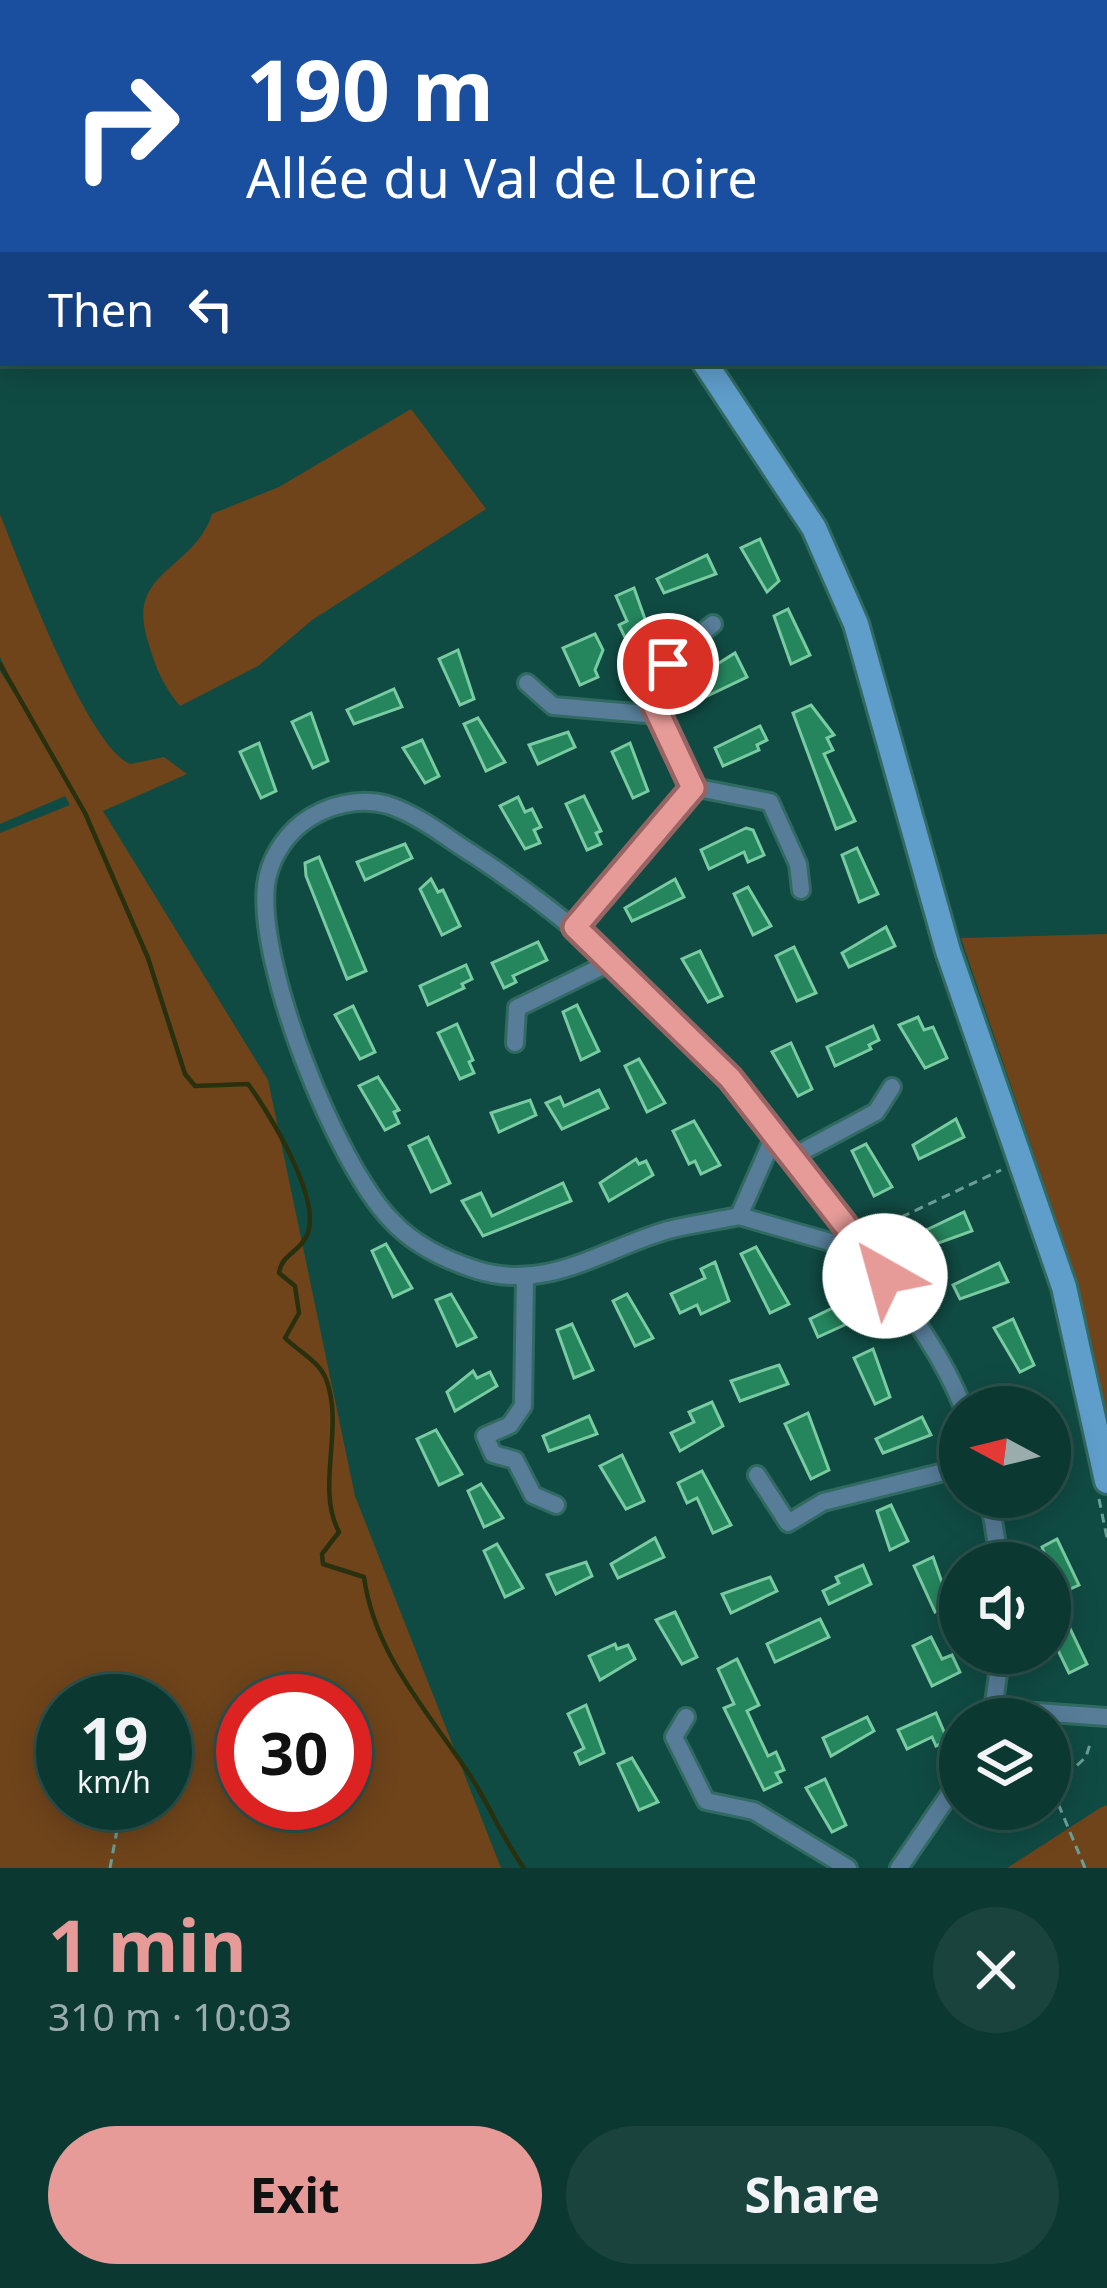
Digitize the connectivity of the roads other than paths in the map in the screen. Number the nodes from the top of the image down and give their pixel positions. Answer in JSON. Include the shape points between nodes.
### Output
{"nodes":[{"id":1,"x":707,"y":366,"type":"edge"},
{"id":2,"x":713,"y":624,"type":"dead end"},
{"id":3,"x":527,"y":683,"type":"dead end"},
{"id":4,"x":658,"y":715,"type":"junction"},
{"id":5,"x":693,"y":788,"type":"junction"},
{"id":6,"x":801,"y":890,"type":"dead end"},
{"id":7,"x":575,"y":927,"type":"junction"},
{"id":8,"x":611,"y":962,"type":"junction"},
{"id":9,"x":515,"y":1043,"type":"dead end"},
{"id":10,"x":892,"y":1087,"type":"dead end"},
{"id":11,"x":775,"y":1134,"type":"junction"},
{"id":12,"x":794,"y":1156,"type":"junction"},
{"id":13,"x":739,"y":1216,"type":"junction"},
{"id":14,"x":861,"y":1245,"type":"junction"},
{"id":15,"x":525,"y":1278,"type":"junction"},
{"id":16,"x":953,"y":1386,"type":"edge"},
{"id":17,"x":939,"y":1473,"type":"edge"},
{"id":18,"x":757,"y":1474,"type":"dead end"},
{"id":19,"x":1107,"y":1481,"type":"edge"},
{"id":20,"x":556,"y":1504,"type":"dead end"},
{"id":21,"x":1071,"y":1716,"type":"edge"},
{"id":22,"x":686,"y":1717,"type":"dead end"},
{"id":23,"x":1107,"y":1717,"type":"edge"},
{"id":24,"x":939,"y":1810,"type":"edge"},
{"id":25,"x":848,"y":1868,"type":"edge"},
{"id":26,"x":899,"y":1868,"type":"edge"}],
"edges":[{"from":1,"to":19,"type":"street","via":[[814,529],[856,624],[959,986],[1064,1287]]},
{"from":2,"to":4,"type":"street","via":[[668,664],[655,698]]},
{"from":3,"to":4,"type":"street","via":[[553,706]]},
{"from":4,"to":5,"type":"street"},
{"from":5,"to":6,"type":"street","via":[[770,802]]},
{"from":5,"to":7,"type":"street"},
{"from":7,"to":8,"type":"street"},
{"from":7,"to":15,"type":"street","via":[[419,819],[371,802],[343,804],[302,823],[267,878],[266,920],[289,1014],[355,1168],[390,1219],[441,1257]]},
{"from":8,"to":9,"type":"street","via":[[518,1008]]},
{"from":8,"to":11,"type":"street","via":[[694,1040]]},
{"from":10,"to":12,"type":"street","via":[[876,1112]]},
{"from":11,"to":12,"type":"street"},
{"from":11,"to":13,"type":"street"},
{"from":12,"to":14,"type":"street"},
{"from":13,"to":14,"type":"street"},
{"from":13,"to":15,"type":"street","via":[[668,1230]]},
{"from":14,"to":16,"type":"street","via":[[925,1330]]},
{"from":15,"to":20,"type":"street","via":[[524,1406],[510,1425],[485,1436],[493,1454],[515,1460],[532,1495]]},
{"from":17,"to":18,"type":"street","via":[[823,1502],[788,1523]]},
{"from":21,"to":23,"type":"street"},
{"from":22,"to":25,"type":"street","via":[[674,1737],[706,1801],[754,1811]]},
{"from":24,"to":26,"type":"street"}]}
